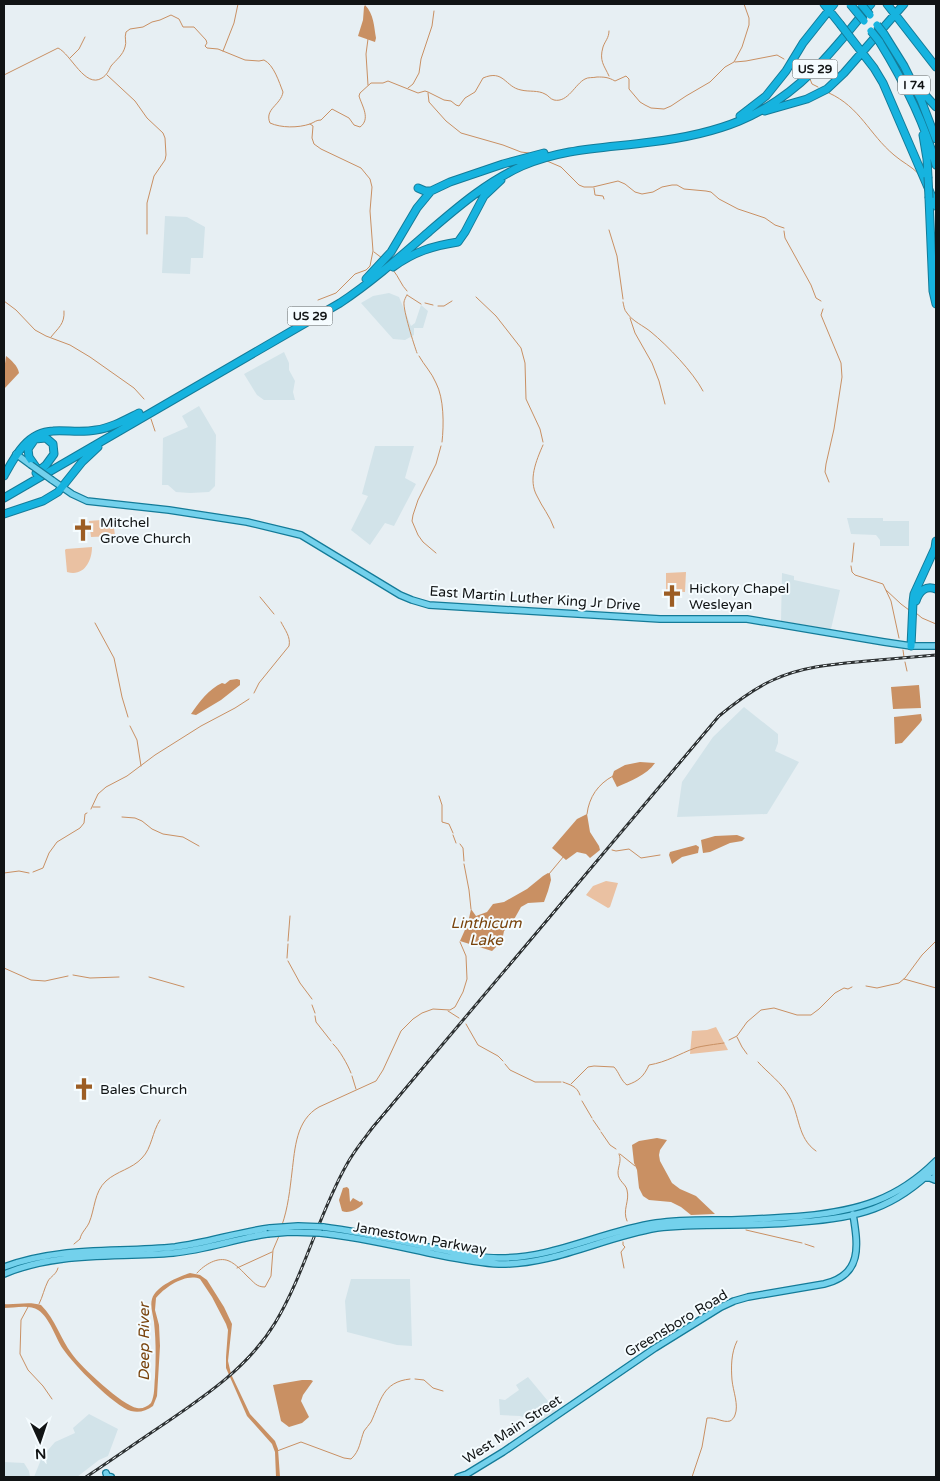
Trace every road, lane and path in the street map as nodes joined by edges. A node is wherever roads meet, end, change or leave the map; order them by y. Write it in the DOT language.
graph roads {
  1 [pos="850,4"];
  2 [pos="861,4"];
  3 [pos="866,4"];
  4 [pos="872,4"];
  5 [pos="887,4"];
  6 [pos="904,4"];
  7 [pos="829,6"];
  8 [pos="895,14"];
  9 [pos="861,52"];
  10 [pos="904,66"];
  11 [pos="936,67"];
  12 [pos="910,95"];
  13 [pos="936,107"];
  14 [pos="743,117"];
  15 [pos="936,139"];
  16 [pos="544,153"];
  17 [pos="936,165"];
  18 [pos="524,166"];
  19 [pos="418,188"];
  20 [pos="430,191"];
  21 [pos="936,206"];
  22 [pos="366,279"];
  23 [pos="362,288"];
  24 [pos="934,290"];
  25 [pos="936,304"];
  26 [pos="139,414"];
  27 [pos="126,427"];
  28 [pos="16,454"];
  29 [pos="35,468"];
  30 [pos="4,476"];
  31 [pos="63,487"];
  32 [pos="4,493"];
  33 [pos="4,498"];
  34 [pos="4,514"];
  35 [pos="936,541"];
  36 [pos="936,589"];
  37 [pos="913,646"];
  38 [pos="936,646"];
  39 [pos="924,1163"];
  40 [pos="935,1165"];
  41 [pos="852,1213"];
  42 [pos="268,1231"];
  43 [pos="4,1267"];
  44 [pos="4,1274"];
  45 [pos="579,1401"];
  46 [pos="106,1473"];
  47 [pos="111,1477"];
  48 [pos="458,1477"];
  1 -- 12 [label="highway, I 74, bridge"];
  2 -- 10 [label="highway, I 74, bridge"];
  3 -- 14 [label="highway, US 29"];
  4 -- 14 [label="highway, US 29"];
  5 -- 8 [label="highway"];
  6 -- 8 [label="highway"];
  7 -- 9 [label="highway, bridge"];
  7 -- 14 [label="highway"];
  8 -- 9 [label="highway"];
  8 -- 11 [label="highway"];
  9 -- 14 [label="highway"];
  9 -- 21 [label="highway"];
  10 -- 13 [label="highway"];
  10 -- 15 [label="highway, I 74"];
  12 -- 17 [label="highway, I 74"];
  12 -- 24 [label="highway, bridge"];
  14 -- 16 [label="highway, US 29"];
  14 -- 18 [label="highway, US 29"];
  16 -- 20 [label="highway"];
  16 -- 22 [label="highway, US 29"];
  18 -- 23 [label="highway, US 29"];
  18 -- 23 [label="highway"];
  19 -- 20 [label="highway"];
  20 -- 22 [label="highway"];
  22 -- 26 [label="highway, US 29"];
  23 -- 27 [label="highway, US 29"];
  24 -- 25 [label="highway"];
  26 -- 28 [label="highway"];
  26 -- 29 [label="highway, US 29"];
  27 -- 31 [label="highway"];
  27 -- 33 [label="highway, US 29"];
  28 -- 29 [label="main road, East Martin Luther King Jr Drive"];
  28 -- 30 [label="highway"];
  29 -- 29 [label="highway"];
  29 -- 31 [label="main road, East Martin Luther King Jr Drive, bridge"];
  29 -- 32 [label="highway, US 29"];
  31 -- 34 [label="highway"];
  31 -- 37 [label="main road, East Martin Luther King Jr Drive"];
  35 -- 37 [label="highway"];
  36 -- 37 [label="highway"];
  37 -- 38 [label="main road, East Martin Luther King Jr Drive"];
  39 -- 40 [label="main road"];
  40 -- 41 [label="main road, Jamestown Parkway"];
  40 -- 41 [label="main road, Jamestown Parkway"];
  41 -- 42 [label="main road, Jamestown Parkway, bridge"];
  41 -- 45 [label="main road, Greensboro Road"];
  42 -- 43 [label="main road, Jamestown Parkway"];
  42 -- 44 [label="main road, Jamestown Parkway"];
  45 -- 48 [label="main road, West Main Street"];
  46 -- 47 [label="main road"];
}
